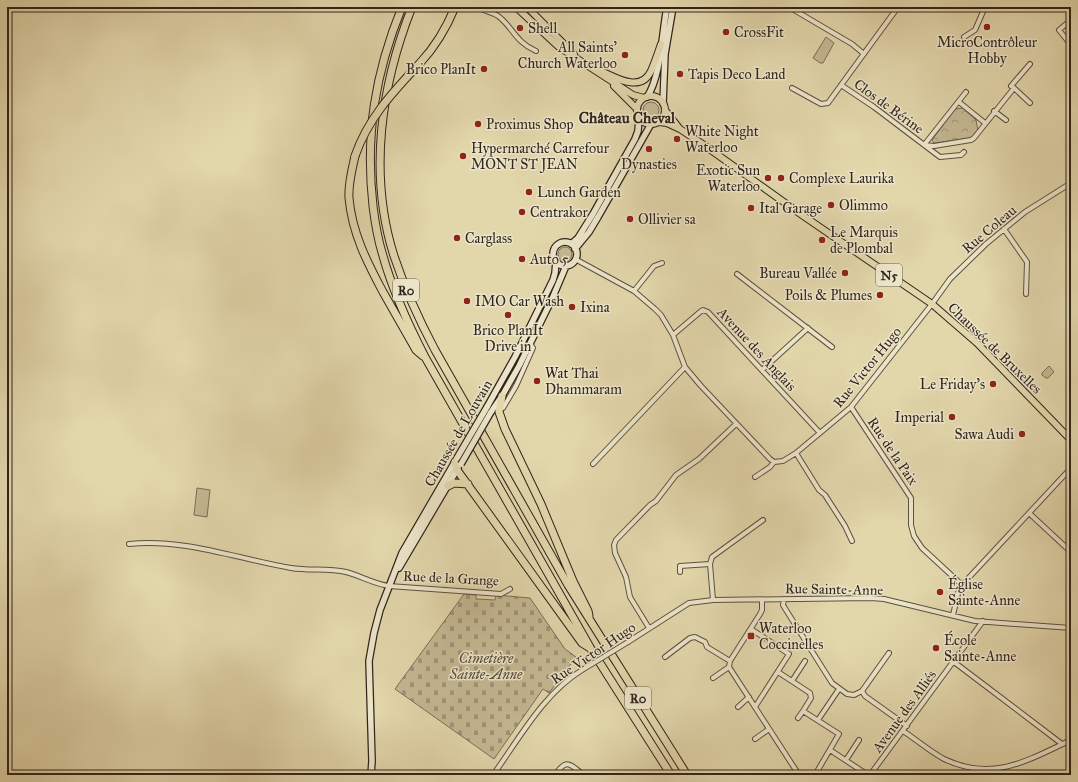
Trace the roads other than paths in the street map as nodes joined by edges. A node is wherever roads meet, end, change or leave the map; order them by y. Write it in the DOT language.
graph roads {
  1 [pos="402,7"];
  2 [pos="412,7"];
  3 [pos="454,7"];
  4 [pos="477,7"];
  5 [pos="516,7"];
  6 [pos="527,7"];
  7 [pos="667,7"];
  8 [pos="673,7"];
  9 [pos="790,7"];
  10 [pos="898,7"];
  11 [pos="985,7"];
  12 [pos="1071,20"];
  13 [pos="964,37"];
  14 [pos="661,44"];
  15 [pos="1071,45"];
  16 [pos="536,50"];
  17 [pos="864,54"];
  18 [pos="581,60"];
  19 [pos="1030,64"];
  20 [pos="589,66"];
  21 [pos="608,80"];
  22 [pos="841,85"];
  23 [pos="792,88"];
  24 [pos="1014,88"];
  25 [pos="966,92"];
  26 [pos="645,98"];
  27 [pos="959,102"];
  28 [pos="663,103"];
  29 [pos="1030,103"];
  30 [pos="637,109"];
  31 [pos="665,110"];
  32 [pos="994,111"];
  33 [pos="639,118"];
  34 [pos="1006,120"];
  35 [pos="658,122"];
  36 [pos="985,123"];
  37 [pos="650,124"];
  38 [pos="680,129"];
  39 [pos="924,146"];
  40 [pos="964,152"];
  41 [pos="1071,183"];
  42 [pos="1004,228"];
  43 [pos="570,244"];
  44 [pos="576,249"];
  45 [pos="575,259"];
  46 [pos="556,262"];
  47 [pos="662,263"];
  48 [pos="566,266"];
  49 [pos="738,274"];
  50 [pos="634,291"];
  51 [pos="1026,294"];
  52 [pos="544,299"];
  53 [pos="932,304"];
  54 [pos="539,326"];
  55 [pos="808,328"];
  56 [pos="673,335"];
  57 [pos="530,343"];
  58 [pos="832,347"];
  59 [pos="425,357"];
  60 [pos="515,357"];
  61 [pos="519,366"];
  62 [pos="685,367"];
  63 [pos="762,370"];
  64 [pos="523,371"];
  65 [pos="502,396"];
  66 [pos="851,407"];
  67 [pos="504,408"];
  68 [pos="489,410"];
  69 [pos="736,424"];
  70 [pos="820,433"];
  71 [pos="1071,440"];
  72 [pos="796,452"];
  73 [pos="774,462"];
  74 [pos="457,464"];
  75 [pos="593,464"];
  76 [pos="1071,468"];
  77 [pos="755,477"];
  78 [pos="468,484"];
  79 [pos="448,486"];
  80 [pos="1029,513"];
  81 [pos="763,520"];
  82 [pos="852,541"];
  83 [pos="129,544"];
  84 [pos="1071,552"];
  85 [pos="710,564"];
  86 [pos="680,572"];
  87 [pos="393,578"];
  88 [pos="962,585"];
  89 [pos="389,586"];
  90 [pos="510,589"];
  91 [pos="784,599"];
  92 [pos="713,600"];
  93 [pos="762,600"];
  94 [pos="953,616"];
  95 [pos="983,621"];
  96 [pos="590,622"];
  97 [pos="649,628"];
  98 [pos="1071,628"];
  99 [pos="751,629"];
  100 [pos="591,649"];
  101 [pos="889,653"];
  102 [pos="665,657"];
  103 [pos="805,661"];
  104 [pos="730,662"];
  105 [pos="954,662"];
  106 [pos="729,667"];
  107 [pos="778,672"];
  108 [pos="713,678"];
  109 [pos="792,681"];
  110 [pos="839,689"];
  111 [pos="862,691"];
  112 [pos="749,697"];
  113 [pos="738,706"];
  114 [pos="755,707"];
  115 [pos="803,711"];
  116 [pos="798,718"];
  117 [pos="818,720"];
  118 [pos="906,726"];
  119 [pos="770,729"];
  120 [pos="903,731"];
  121 [pos="755,739"];
  122 [pos="859,740"];
  123 [pos="1071,740"];
  124 [pos="1062,744"];
  125 [pos="830,750"];
  126 [pos="846,760"];
  127 [pos="995,770"];
  128 [pos="371,775"];
  129 [pos="493,775"];
  130 [pos="555,775"];
  131 [pos="584,775"];
  132 [pos="671,775"];
  133 [pos="687,775"];
  134 [pos="800,775"];
  135 [pos="815,775"];
  136 [pos="871,775"];
  137 [pos="996,775"];
  1 -- 59 [label="highway, R0"];
  2 -- 96 [label="highway, R0"];
  3 -- 59 [label="highway, bridge"];
  4 -- 16 [label="street"];
  5 -- 18 [label="main road"];
  6 -- 18 [label="main road"];
  7 -- 14 [label="main road"];
  8 -- 28 [label="main road"];
  9 -- 17 [label="street"];
  10 -- 17 [label="street"];
  11 -- 13 [label="street"];
  12 -- 15 [label="street"];
  14 -- 20 [label="main road"];
  14 -- 26 [label="main road"];
  17 -- 22 [label="street"];
  18 -- 20 [label="main road"];
  19 -- 24 [label="street, Clos de Bérine"];
  20 -- 21 [label="main road"];
  21 -- 26 [label="main road"];
  21 -- 30 [label="main road"];
  22 -- 23 [label="street"];
  22 -- 39 [label="street, Clos de Bérine"];
  24 -- 29 [label="street"];
  24 -- 32 [label="street, Clos de Bérine"];
  25 -- 27 [label="street, Clos de Bérine"];
  26 -- 28 [label="main road"];
  26 -- 30 [label="main road"];
  27 -- 36 [label="street"];
  27 -- 39 [label="street, Clos de Bérine"];
  28 -- 31 [label="main road, N5"];
  30 -- 33 [label="main road"];
  31 -- 35 [label="main road"];
  31 -- 38 [label="main road, N5"];
  32 -- 34 [label="street"];
  32 -- 36 [label="street, Clos de Bérine"];
  33 -- 37 [label="main road"];
  33 -- 43 [label="main road"];
  35 -- 37 [label="main road"];
  35 -- 38 [label="main road, N5"];
  36 -- 39 [label="street, Clos de Bérine"];
  37 -- 44 [label="main road"];
  38 -- 53 [label="main road, Chaussée de Bruxelles / N5"];
  39 -- 40 [label="street, Clos de Bérine"];
  41 -- 42 [label="street, Rue Coleau"];
  42 -- 51 [label="street"];
  42 -- 53 [label="street, Rue Coleau"];
  43 -- 44 [label="main road"];
  43 -- 46 [label="main road"];
  44 -- 45 [label="main road"];
  45 -- 48 [label="main road"];
  45 -- 50 [label="street"];
  46 -- 48 [label="main road"];
  46 -- 52 [label="main road, Chaussée de Louvain"];
  47 -- 50 [label="street"];
  48 -- 54 [label="main road, Chaussée de Louvain"];
  49 -- 55 [label="street"];
  50 -- 56 [label="street"];
  52 -- 54 [label="main road, Chaussée de Louvain"];
  52 -- 60 [label="main road, Chaussée de Louvain"];
  53 -- 66 [label="street, Rue Victor Hugo"];
  53 -- 71 [label="main road, Chaussée de Bruxelles / N5"];
  54 -- 57 [label="main road, Chaussée de Louvain"];
  55 -- 58 [label="street"];
  55 -- 63 [label="street"];
  56 -- 62 [label="street"];
  56 -- 63 [label="street, Avenue des Anglais"];
  57 -- 61 [label="main road, Chaussée de Louvain"];
  57 -- 64 [label="street"];
  59 -- 100 [label="highway, R0"];
  60 -- 61 [label="street"];
  60 -- 68 [label="main road, Chaussée de Louvain"];
  61 -- 64 [label="street"];
  61 -- 65 [label="main road, Chaussée de Louvain"];
  62 -- 69 [label="street"];
  62 -- 75 [label="street"];
  63 -- 70 [label="street, Avenue des Anglais"];
  64 -- 67 [label="street"];
  65 -- 68 [label="main road, Chaussée de Louvain"];
  65 -- 96 [label="highway"];
  66 -- 70 [label="street, Rue Victor Hugo"];
  66 -- 88 [label="street, Rue de la Paix"];
  68 -- 74 [label="main road, Chaussée de Louvain, bridge"];
  69 -- 73 [label="street"];
  69 -- 97 [label="street"];
  70 -- 72 [label="street, Rue Victor Hugo"];
  72 -- 73 [label="street, Rue Victor Hugo"];
  72 -- 82 [label="street"];
  73 -- 77 [label="street, Rue Victor Hugo"];
  74 -- 78 [label="highway"];
  74 -- 79 [label="main road, Chaussée de Louvain"];
  74 -- 87 [label="main road, Chaussée de Louvain"];
  76 -- 80 [label="street"];
  78 -- 79 [label="highway"];
  78 -- 100 [label="highway"];
  79 -- 87 [label="main road, Chaussée de Louvain"];
  80 -- 84 [label="street"];
  80 -- 88 [label="street"];
  81 -- 85 [label="street"];
  83 -- 89 [label="street, Rue de la Grange"];
  85 -- 86 [label="street"];
  85 -- 92 [label="street"];
  87 -- 89 [label="main road, Chaussée de Louvain"];
  88 -- 94 [label="street"];
  89 -- 90 [label="street, Rue de la Grange"];
  89 -- 128 [label="main road, Chaussée de Louvain"];
  91 -- 93 [label="street, Rue Sainte-Anne"];
  91 -- 94 [label="street, Rue Sainte-Anne"];
  91 -- 110 [label="street"];
  92 -- 93 [label="street, Rue Sainte-Anne"];
  92 -- 97 [label="street, Rue Sainte-Anne"];
  93 -- 99 [label="street"];
  94 -- 95 [label="street, Rue Sainte-Anne"];
  95 -- 98 [label="street, Rue Sainte-Anne"];
  95 -- 105 [label="street, Avenue des Alliés"];
  96 -- 133 [label="highway, R0"];
  97 -- 129 [label="street, Rue Victor Hugo, bridge"];
  99 -- 104 [label="street"];
  99 -- 107 [label="street"];
  100 -- 132 [label="highway, R0"];
  101 -- 111 [label="street"];
  102 -- 104 [label="street"];
  103 -- 109 [label="street"];
  104 -- 106 [label="street"];
  105 -- 118 [label="street, Avenue des Alliés"];
  105 -- 124 [label="street"];
  106 -- 108 [label="street"];
  106 -- 112 [label="street"];
  107 -- 109 [label="street"];
  107 -- 114 [label="street"];
  109 -- 115 [label="street"];
  110 -- 111 [label="street"];
  110 -- 117 [label="street"];
  111 -- 118 [label="street"];
  112 -- 113 [label="street"];
  112 -- 114 [label="street"];
  114 -- 119 [label="street"];
  115 -- 116 [label="street"];
  115 -- 117 [label="street"];
  117 -- 125 [label="street"];
  118 -- 120 [label="street, Avenue des Alliés"];
  119 -- 121 [label="street"];
  119 -- 134 [label="street"];
  120 -- 127 [label="street"];
  120 -- 136 [label="street, Avenue des Alliés"];
  122 -- 126 [label="street"];
  123 -- 124 [label="street"];
  124 -- 127 [label="street"];
  125 -- 126 [label="street"];
  125 -- 135 [label="street"];
  126 -- 136 [label="street"];
  127 -- 137 [label="street"];
  130 -- 131 [label="street"];
}
